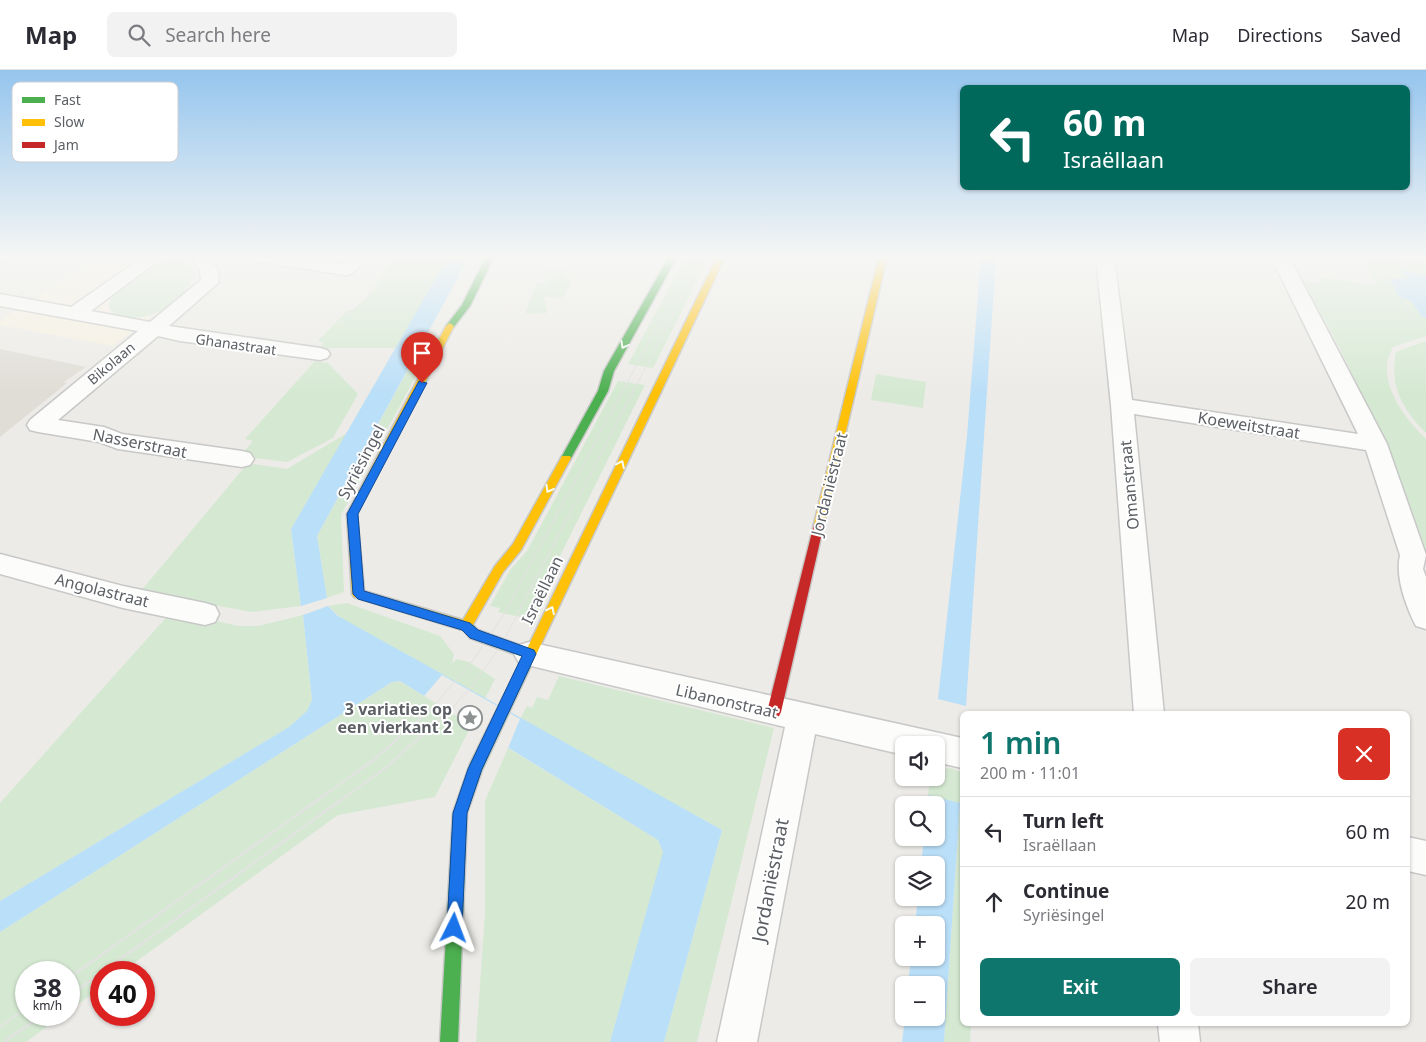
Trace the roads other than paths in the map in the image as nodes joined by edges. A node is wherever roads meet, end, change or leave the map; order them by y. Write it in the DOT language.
graph roads {
  1 [pos="14,302"];
  2 [pos="91,302"];
  3 [pos="184,302"];
  4 [pos="468,302"];
  5 [pos="648,302"];
  6 [pos="699,302"];
  7 [pos="874,302"];
  8 [pos="1110,302"];
  9 [pos="1303,302"];
  10 [pos="76,313"];
  11 [pos="152,328"];
  12 [pos="320,354"];
  13 [pos="1122,405"];
  14 [pos="38,425"];
  15 [pos="1375,444"];
  16 [pos="242,459"];
  17 [pos="0,564"];
  18 [pos="205,614"];
  19 [pos="1426,618"];
  20 [pos="466,626"];
  21 [pos="529,654"];
  22 [pos="1149,711"];
  23 [pos="788,715"];
  24 [pos="895,738"];
  25 [pos="945,749"];
  26 [pos="960,753"];
  27 [pos="1410,854"];
  28 [pos="1426,858"];
  29 [pos="1178,1026"];
  30 [pos="449,1042"];
  31 [pos="737,1042"];
  32 [pos="1180,1042"];
  1 -- 10 [label="street"];
  2 -- 10 [label="street"];
  3 -- 11 [label="street, Bikolaan"];
  4 -- 20 [label="street, Syriësingel"];
  5 -- 20 [label="street, one-way"];
  21 -- 6 [label="street, Israëllaan, one-way"];
  7 -- 23 [label="street, Jordaniëstraat"];
  8 -- 13 [label="street, Omanstraat"];
  9 -- 15 [label="street"];
  10 -- 11 [label="street"];
  11 -- 12 [label="street, Ghanastraat"];
  11 -- 14 [label="street, Bikolaan"];
  13 -- 15 [label="street, Koeweitstraat"];
  13 -- 22 [label="street, Omanstraat"];
  14 -- 16 [label="street, Nasserstraat"];
  15 -- 19 [label="street"];
  17 -- 18 [label="street, Angolastraat"];
  20 -- 21 [label="street"];
  21 -- 23 [label="street, Libanonstraat"];
  21 -- 30 [label="street, Israëllaan"];
  23 -- 24 [label="street, Libanonstraat"];
  23 -- 31 [label="street, Jordaniëstraat"];
  25 -- 26 [label="street"];
  27 -- 28 [label="street"];
  29 -- 32 [label="street"];
}
